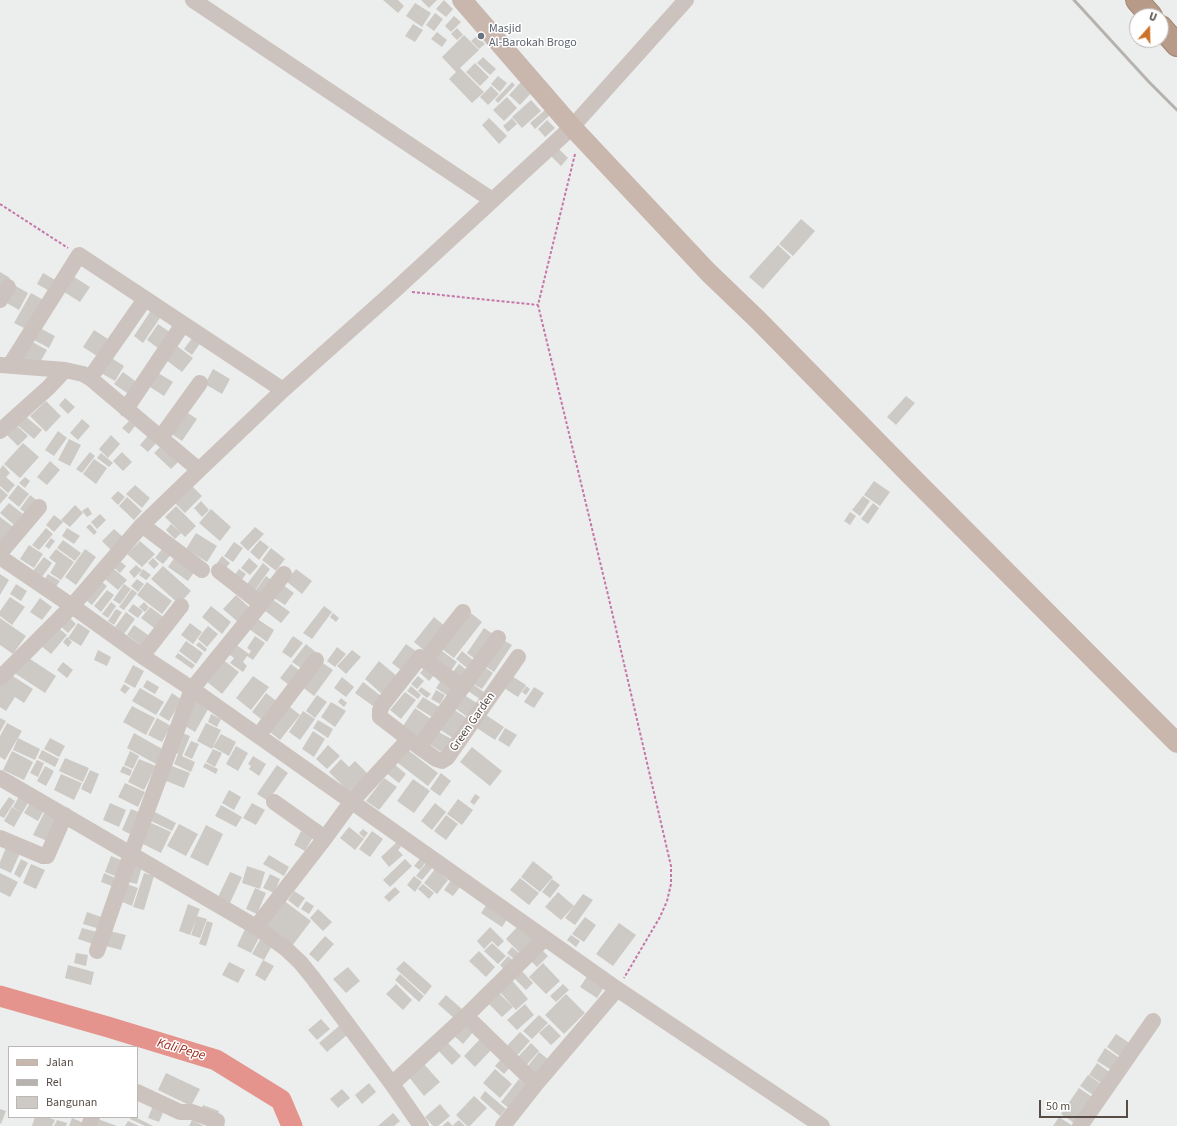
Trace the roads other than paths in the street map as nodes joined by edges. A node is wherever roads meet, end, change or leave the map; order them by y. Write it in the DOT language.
graph roads {
  1 [pos="193,0"];
  2 [pos="462,0"];
  3 [pos="1137,0"];
  4 [pos="684,3"];
  5 [pos="1144,8"];
  6 [pos="1169,36"];
  7 [pos="1177,45"];
  8 [pos="576,130"];
  9 [pos="492,200"];
  10 [pos="145,299"];
  11 [pos="183,324"];
  12 [pos="5,365"];
  13 [pos="65,370"];
  14 [pos="90,378"];
  15 [pos="200,383"];
  16 [pos="283,390"];
  17 [pos="126,409"];
  18 [pos="0,431"];
  19 [pos="161,437"];
  20 [pos="199,470"];
  21 [pos="39,507"];
  22 [pos="142,525"];
  23 [pos="0,553"];
  24 [pos="0,557"];
  25 [pos="202,570"];
  26 [pos="219,571"];
  27 [pos="284,574"];
  28 [pos="261,604"];
  29 [pos="72,606"];
  30 [pos="181,606"];
  31 [pos="463,612"];
  32 [pos="498,638"];
  33 [pos="142,656"];
  34 [pos="518,658"];
  35 [pos="316,660"];
  36 [pos="425,660"];
  37 [pos="0,678"];
  38 [pos="462,687"];
  39 [pos="192,689"];
  40 [pos="258,736"];
  41 [pos="414,743"];
  42 [pos="1177,743"];
  43 [pos="0,778"];
  44 [pos="352,801"];
  45 [pos="274,802"];
  46 [pos="65,815"];
  47 [pos="0,838"];
  48 [pos="325,838"];
  49 [pos="131,854"];
  50 [pos="256,927"];
  51 [pos="544,939"];
  52 [pos="97,952"];
  53 [pos="617,990"];
  54 [pos="466,1016"];
  55 [pos="1153,1021"];
  56 [pos="392,1084"];
  57 [pos="536,1084"];
  58 [pos="138,1092"];
  59 [pos="216,1126"];
  60 [pos="421,1126"];
  61 [pos="504,1126"];
  62 [pos="822,1126"];
  63 [pos="1080,1126"];
  1 -- 9 [label="street"];
  2 -- 8 [label="main road"];
  3 -- 5 [label="highway"];
  4 -- 8 [label="street"];
  6 -- 7 [label="highway"];
  8 -- 9 [label="street"];
  8 -- 42 [label="main road"];
  9 -- 16 [label="street"];
  10 -- 11 [label="street"];
  10 -- 12 [label="street"];
  10 -- 14 [label="street"];
  11 -- 16 [label="street"];
  11 -- 17 [label="street"];
  12 -- 13 [label="street"];
  13 -- 14 [label="street"];
  13 -- 18 [label="street"];
  14 -- 17 [label="street"];
  15 -- 19 [label="street"];
  16 -- 20 [label="street"];
  17 -- 19 [label="street"];
  19 -- 20 [label="street"];
  20 -- 22 [label="street"];
  21 -- 23 [label="street"];
  22 -- 25 [label="street"];
  22 -- 29 [label="street"];
  24 -- 29 [label="street"];
  26 -- 28 [label="street"];
  27 -- 28 [label="street"];
  28 -- 39 [label="street"];
  29 -- 33 [label="street"];
  29 -- 37 [label="street"];
  30 -- 33 [label="street"];
  31 -- 36 [label="street, Green Garden"];
  32 -- 38 [label="street"];
  33 -- 39 [label="street"];
  34 -- 41 [label="street, Green Garden"];
  35 -- 40 [label="street"];
  36 -- 38 [label="street"];
  36 -- 41 [label="street, Green Garden"];
  38 -- 41 [label="street"];
  39 -- 40 [label="street"];
  39 -- 49 [label="street"];
  40 -- 44 [label="street"];
  41 -- 44 [label="street"];
  43 -- 46 [label="street"];
  44 -- 48 [label="street"];
  44 -- 51 [label="street"];
  45 -- 48 [label="street"];
  46 -- 47 [label="street"];
  46 -- 49 [label="street"];
  48 -- 50 [label="street"];
  49 -- 50 [label="street"];
  49 -- 52 [label="street"];
  50 -- 56 [label="street"];
  51 -- 53 [label="street"];
  51 -- 54 [label="street"];
  53 -- 57 [label="street"];
  53 -- 62 [label="street"];
  54 -- 56 [label="street"];
  54 -- 57 [label="street"];
  55 -- 63 [label="street"];
  56 -- 60 [label="street"];
  57 -- 61 [label="street"];
  58 -- 59 [label="street"];
}
